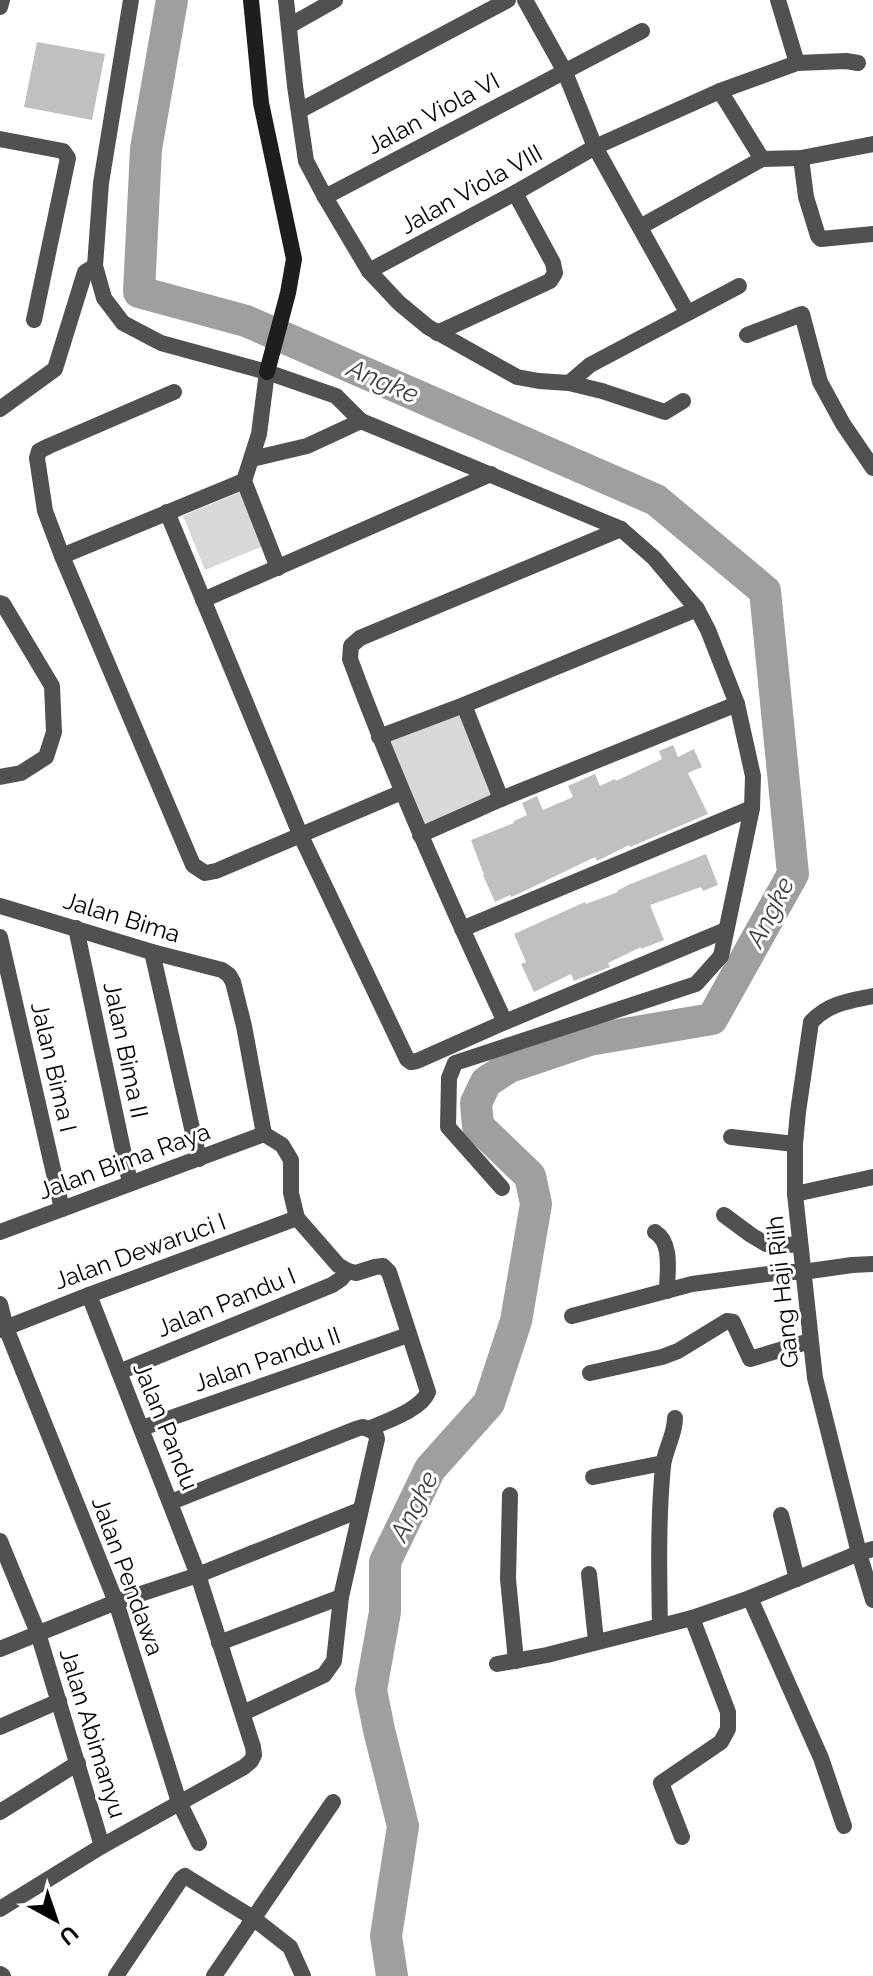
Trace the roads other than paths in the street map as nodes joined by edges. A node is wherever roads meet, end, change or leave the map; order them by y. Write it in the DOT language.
graph roads {
  1 [pos="2,0"];
  2 [pos="131,0"];
  3 [pos="251,0"];
  4 [pos="286,0"];
  5 [pos="335,0"];
  6 [pos="508,0"];
  7 [pos="525,0"];
  8 [pos="778,0"];
  9 [pos="0,7"];
  10 [pos="289,26"];
  11 [pos="642,31"];
  12 [pos="797,63"];
  13 [pos="858,63"];
  14 [pos="564,70"];
  15 [pos="720,91"];
  16 [pos="299,111"];
  17 [pos="0,139"];
  18 [pos="873,144"];
  19 [pos="595,147"];
  20 [pos="801,158"];
  21 [pos="762,159"];
  22 [pos="515,193"];
  23 [pos="325,197"];
  24 [pos="640,227"];
  25 [pos="873,234"];
  26 [pos="95,266"];
  27 [pos="369,271"];
  28 [pos="739,286"];
  29 [pos="687,312"];
  30 [pos="34,320"];
  31 [pos="437,333"];
  32 [pos="747,335"];
  33 [pos="268,367"];
  34 [pos="569,383"];
  35 [pos="174,392"];
  36 [pos="683,401"];
  37 [pos="0,409"];
  38 [pos="361,421"];
  39 [pos="252,459"];
  40 [pos="873,468"];
  41 [pos="491,474"];
  42 [pos="244,481"];
  43 [pos="167,512"];
  44 [pos="621,529"];
  45 [pos="62,556"];
  46 [pos="278,568"];
  47 [pos="203,600"];
  48 [pos="0,603"];
  49 [pos="697,609"];
  50 [pos="737,704"];
  51 [pos="464,705"];
  52 [pos="379,737"];
  53 [pos="0,777"];
  54 [pos="402,792"];
  55 [pos="501,799"];
  56 [pos="752,808"];
  57 [pos="300,834"];
  58 [pos="420,835"];
  59 [pos="0,906"];
  60 [pos="76,928"];
  61 [pos="462,929"];
  62 [pos="726,930"];
  63 [pos="0,937"];
  64 [pos="152,952"];
  65 [pos="873,996"];
  66 [pos="505,1022"];
  67 [pos="264,1134"];
  68 [pos="731,1137"];
  69 [pos="795,1144"];
  70 [pos="199,1159"];
  71 [pos="873,1177"];
  72 [pos="130,1183"];
  73 [pos="502,1188"];
  74 [pos="795,1194"];
  75 [pos="62,1209"];
  76 [pos="724,1215"];
  77 [pos="297,1218"];
  78 [pos="0,1232"];
  79 [pos="655,1232"];
  80 [pos="800,1245"];
  81 [pos="873,1264"];
  82 [pos="348,1271"];
  83 [pos="803,1272"];
  84 [pos="667,1291"];
  85 [pos="89,1295"];
  86 [pos="0,1304"];
  87 [pos="572,1316"];
  88 [pos="3,1329"];
  89 [pos="408,1335"];
  90 [pos="810,1341"];
  91 [pos="119,1372"];
  92 [pos="590,1373"];
  93 [pos="675,1418"];
  94 [pos="142,1428"];
  95 [pos="372,1431"];
  96 [pos="663,1463"];
  97 [pos="593,1477"];
  98 [pos="510,1495"];
  99 [pos="171,1502"];
  100 [pos="360,1510"];
  101 [pos="781,1515"];
  102 [pos="0,1541"];
  103 [pos="866,1551"];
  104 [pos="5,1568"];
  105 [pos="589,1574"];
  106 [pos="198,1575"];
  107 [pos="797,1579"];
  108 [pos="341,1597"];
  109 [pos="750,1598"];
  110 [pos="873,1600"];
  111 [pos="116,1602"];
  112 [pos="692,1618"];
  113 [pos="660,1626"];
  114 [pos="38,1633"];
  115 [pos="596,1641"];
  116 [pos="219,1643"];
  117 [pos="0,1649"];
  118 [pos="516,1661"];
  119 [pos="497,1664"];
  120 [pos="59,1701"];
  121 [pos="243,1713"];
  122 [pos="0,1727"];
  123 [pos="78,1763"];
  124 [pos="179,1802"];
  125 [pos="333,1802"];
  126 [pos="0,1812"];
  127 [pos="844,1826"];
  128 [pos="682,1837"];
  129 [pos="199,1843"];
  130 [pos="102,1846"];
  131 [pos="0,1909"];
  132 [pos="253,1918"];
  133 [pos="116,1976"];
  134 [pos="214,1976"];
  135 [pos="303,1976"];
  1 -- 9 [label="street"];
  2 -- 26 [label="street"];
  3 -- 33 [label="street"];
  4 -- 10 [label="street"];
  5 -- 10 [label="street"];
  6 -- 16 [label="street"];
  7 -- 14 [label="street"];
  8 -- 12 [label="street"];
  10 -- 16 [label="street"];
  11 -- 14 [label="street, Jalan Viola VI"];
  12 -- 13 [label="street, Jalan Viola VIII"];
  12 -- 15 [label="street, Jalan Viola VIII"];
  14 -- 19 [label="street"];
  14 -- 23 [label="street, Jalan Viola VI"];
  15 -- 19 [label="street, Jalan Viola VIII"];
  15 -- 21 [label="street"];
  16 -- 23 [label="street"];
  17 -- 30 [label="street"];
  18 -- 20 [label="street"];
  19 -- 22 [label="street, Jalan Viola VIII"];
  19 -- 24 [label="street"];
  20 -- 21 [label="street"];
  20 -- 25 [label="street"];
  21 -- 24 [label="street"];
  22 -- 27 [label="street, Jalan Viola VIII"];
  22 -- 31 [label="street"];
  23 -- 27 [label="street"];
  24 -- 29 [label="street"];
  26 -- 33 [label="street"];
  26 -- 37 [label="street"];
  27 -- 31 [label="street"];
  28 -- 29 [label="street"];
  29 -- 34 [label="street"];
  31 -- 34 [label="street"];
  32 -- 40 [label="street"];
  33 -- 38 [label="street"];
  33 -- 39 [label="street"];
  34 -- 36 [label="street"];
  35 -- 45 [label="street"];
  38 -- 39 [label="street"];
  38 -- 41 [label="street"];
  39 -- 42 [label="street"];
  41 -- 44 [label="street"];
  41 -- 46 [label="street"];
  42 -- 43 [label="street"];
  42 -- 46 [label="street"];
  43 -- 45 [label="street"];
  43 -- 47 [label="street"];
  44 -- 49 [label="street"];
  44 -- 52 [label="street"];
  45 -- 57 [label="street"];
  46 -- 47 [label="street"];
  47 -- 57 [label="street"];
  48 -- 53 [label="street"];
  49 -- 50 [label="street"];
  49 -- 51 [label="street"];
  50 -- 55 [label="street"];
  50 -- 56 [label="street"];
  51 -- 52 [label="street"];
  51 -- 55 [label="street"];
  52 -- 54 [label="street"];
  54 -- 57 [label="street"];
  54 -- 58 [label="street"];
  55 -- 58 [label="street"];
  56 -- 61 [label="street"];
  56 -- 62 [label="street"];
  57 -- 66 [label="street"];
  58 -- 61 [label="street"];
  59 -- 60 [label="street, Jalan Bima"];
  60 -- 64 [label="street, Jalan Bima"];
  60 -- 72 [label="street, Jalan Bima II"];
  61 -- 66 [label="street"];
  62 -- 66 [label="street"];
  62 -- 73 [label="street"];
  63 -- 75 [label="street, Jalan Bima I"];
  64 -- 67 [label="street, Jalan Bima"];
  64 -- 70 [label="street"];
  65 -- 69 [label="street, Gang Haji Riih"];
  67 -- 70 [label="street, Jalan Bima Raya"];
  67 -- 77 [label="street"];
  68 -- 69 [label="street"];
  69 -- 74 [label="street, Gang Haji Riih"];
  70 -- 72 [label="street, Jalan Bima Raya"];
  71 -- 74 [label="street"];
  72 -- 75 [label="street, Jalan Bima Raya"];
  74 -- 80 [label="street, Gang Haji Riih"];
  75 -- 78 [label="street, Jalan Bima Raya"];
  76 -- 80 [label="street"];
  77 -- 82 [label="street"];
  77 -- 85 [label="street, Jalan Dewaruci I"];
  79 -- 84 [label="street"];
  80 -- 83 [label="street, Gang Haji Riih"];
  81 -- 83 [label="street"];
  82 -- 89 [label="street"];
  82 -- 91 [label="street, Jalan Pandu I"];
  83 -- 84 [label="street"];
  83 -- 90 [label="street, Gang Haji Riih"];
  84 -- 87 [label="street"];
  85 -- 88 [label="street, Jalan Dewaruci I"];
  85 -- 91 [label="street, Jalan Pandu"];
  86 -- 88 [label="street"];
  88 -- 111 [label="street, Jalan Pendawa"];
  89 -- 94 [label="street, Jalan Pandu II"];
  89 -- 95 [label="street"];
  90 -- 92 [label="street"];
  90 -- 103 [label="street, Gang Haji Riih"];
  91 -- 94 [label="street, Jalan Pandu"];
  93 -- 96 [label="street"];
  94 -- 99 [label="street, Jalan Pandu"];
  95 -- 99 [label="street"];
  95 -- 100 [label="street"];
  96 -- 97 [label="street"];
  96 -- 113 [label="street"];
  98 -- 118 [label="street"];
  99 -- 106 [label="street, Jalan Pandu"];
  100 -- 106 [label="street"];
  100 -- 108 [label="street"];
  101 -- 107 [label="street"];
  102 -- 104 [label="street, Jalan Abimanyu"];
  103 -- 107 [label="street"];
  103 -- 110 [label="street, Gang Haji Riih"];
  104 -- 114 [label="street, Jalan Abimanyu"];
  105 -- 115 [label="street"];
  106 -- 111 [label="street"];
  106 -- 116 [label="street, Jalan Pandu"];
  107 -- 109 [label="street"];
  108 -- 116 [label="street"];
  108 -- 121 [label="street"];
  109 -- 112 [label="street"];
  109 -- 127 [label="street"];
  111 -- 114 [label="street"];
  111 -- 124 [label="street, Jalan Pendawa"];
  112 -- 113 [label="street"];
  112 -- 128 [label="street"];
  113 -- 115 [label="street"];
  114 -- 117 [label="street"];
  114 -- 120 [label="street, Jalan Abimanyu"];
  115 -- 118 [label="street"];
  116 -- 121 [label="street, Jalan Pandu"];
  118 -- 119 [label="street"];
  120 -- 122 [label="street"];
  120 -- 123 [label="street, Jalan Abimanyu"];
  121 -- 124 [label="street, Jalan Pandu"];
  123 -- 126 [label="street"];
  123 -- 130 [label="street, Jalan Abimanyu"];
  124 -- 129 [label="street, Jalan Pendawa"];
  124 -- 130 [label="street"];
  125 -- 132 [label="street"];
  130 -- 131 [label="street"];
  132 -- 133 [label="street"];
  132 -- 134 [label="street"];
  132 -- 135 [label="street"];
}
